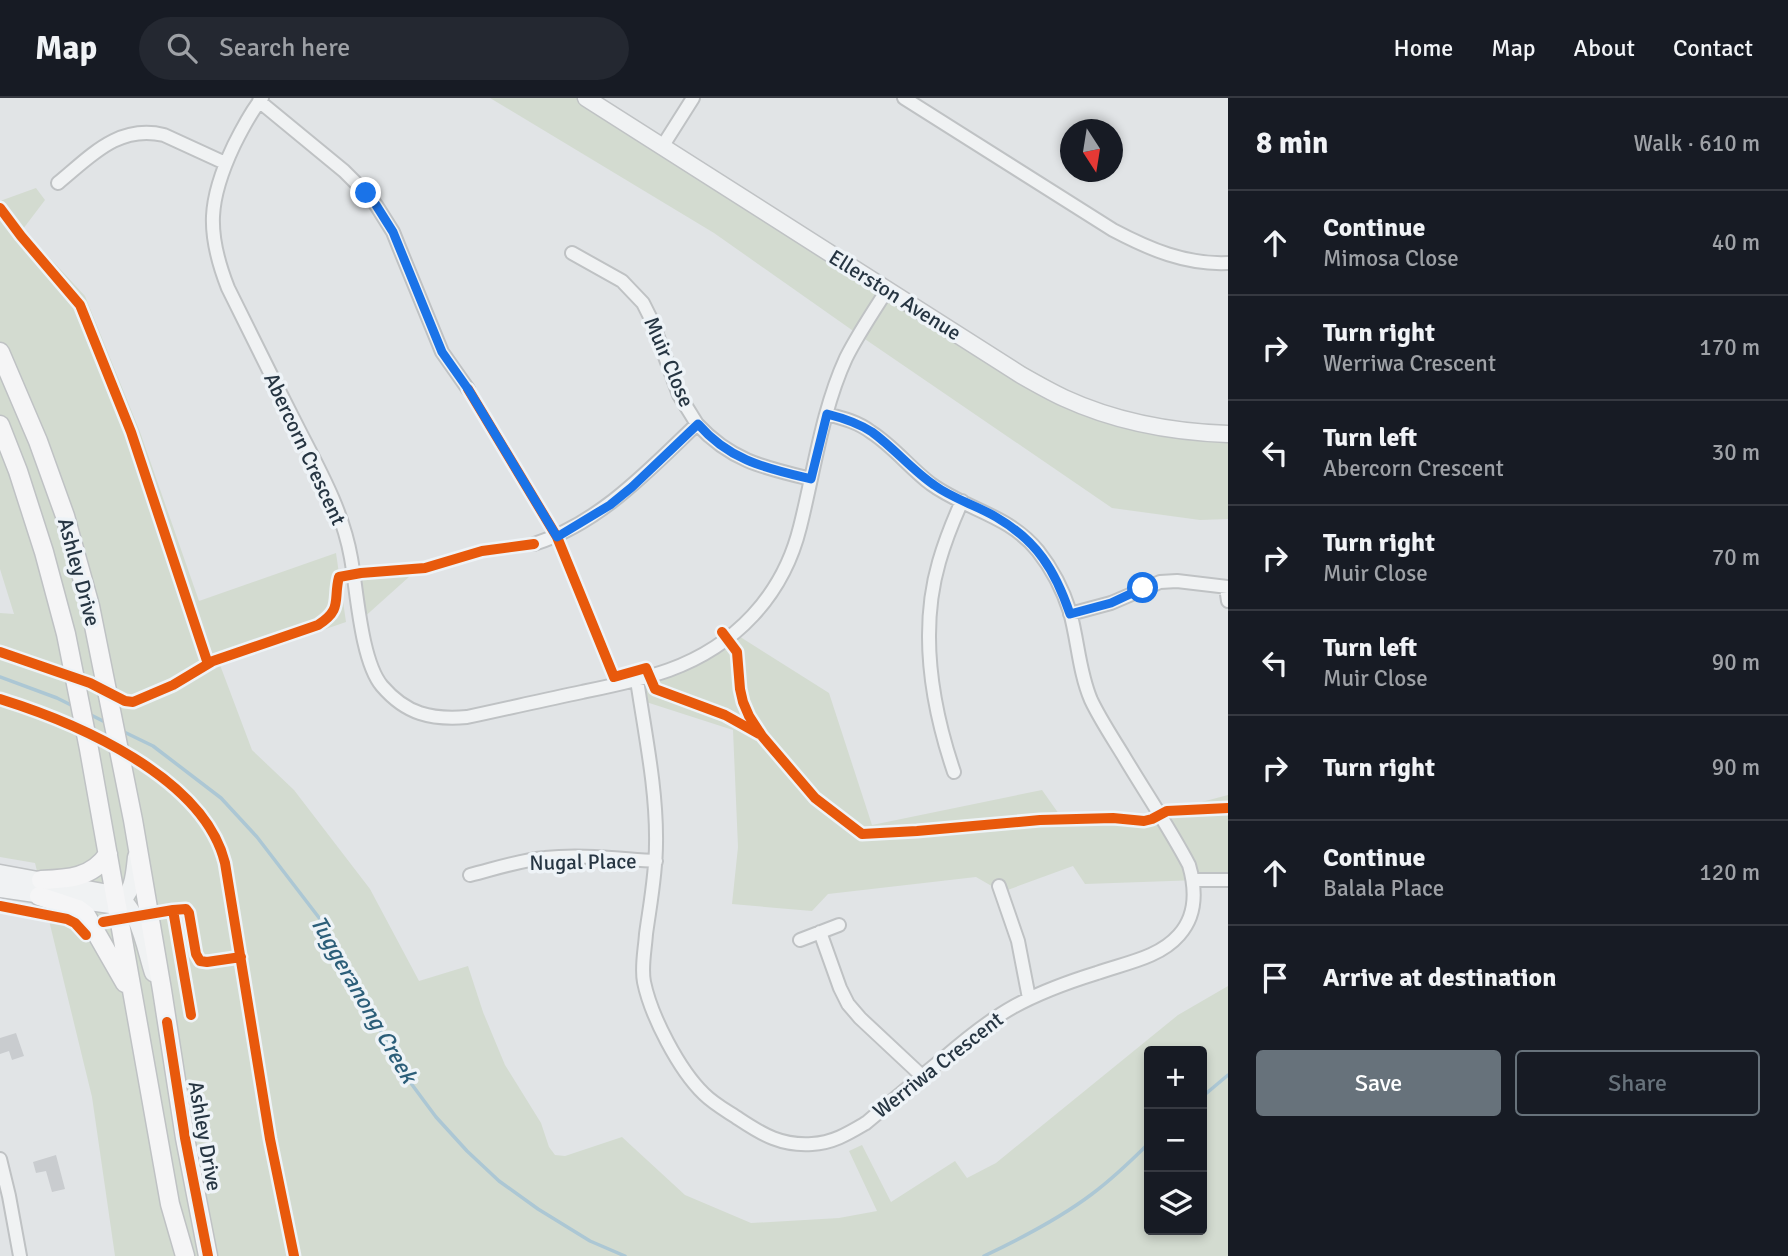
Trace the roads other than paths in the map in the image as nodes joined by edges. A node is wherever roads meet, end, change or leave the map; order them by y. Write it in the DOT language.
graph roads {
  1 [pos="586,98"];
  2 [pos="693,98"];
  3 [pos="905,98"];
  4 [pos="260,100"];
  5 [pos="662,147"];
  6 [pos="226,163"];
  7 [pos="58,183"];
  8 [pos="572,253"];
  9 [pos="1228,262"];
  10 [pos="887,290"];
  11 [pos="0,352"];
  12 [pos="468,389"];
  13 [pos="827,414"];
  14 [pos="698,424"];
  15 [pos="0,425"];
  16 [pos="1228,434"];
  17 [pos="811,479"];
  18 [pos="962,502"];
  19 [pos="534,544"];
  20 [pos="1227,587"];
  21 [pos="1228,601"];
  22 [pos="1070,614"];
  23 [pos="637,680"];
  24 [pos="954,772"];
  25 [pos="137,842"];
  26 [pos="108,854"];
  27 [pos="656,861"];
  28 [pos="0,873"];
  29 [pos="470,875"];
  30 [pos="1194,880"];
  31 [pos="1228,880"];
  32 [pos="999,886"];
  33 [pos="40,888"];
  34 [pos="0,889"];
  35 [pos="118,900"];
  36 [pos="839,925"];
  37 [pos="820,932"];
  38 [pos="800,940"];
  39 [pos="132,995"];
  40 [pos="1029,998"];
  41 [pos="165,1010"];
  42 [pos="922,1076"];
  43 [pos="0,1159"];
  44 [pos="20,1256"];
  45 [pos="185,1256"];
  46 [pos="208,1256"];
  1 -- 5 [label="street, Ellerston Avenue"];
  2 -- 5 [label="street"];
  3 -- 9 [label="street"];
  4 -- 6 [label="street, Abercorn Crescent"];
  4 -- 12 [label="street"];
  5 -- 10 [label="street, Ellerston Avenue"];
  6 -- 7 [label="street"];
  6 -- 23 [label="street, Abercorn Crescent"];
  8 -- 14 [label="street, Muir Close"];
  10 -- 13 [label="street, Abercorn Crescent"];
  10 -- 16 [label="street, Ellerston Avenue"];
  11 -- 25 [label="main road, Ashley Drive"];
  13 -- 17 [label="street, Abercorn Crescent"];
  13 -- 18 [label="street, Werriwa Crescent"];
  14 -- 17 [label="street, Muir Close"];
  14 -- 19 [label="street, Muir Close"];
  15 -- 26 [label="main road, Ashley Drive"];
  17 -- 23 [label="street, Abercorn Crescent"];
  18 -- 22 [label="street, Werriwa Crescent"];
  18 -- 24 [label="street"];
  20 -- 21 [label="street"];
  20 -- 22 [label="street"];
  22 -- 30 [label="street, Werriwa Crescent"];
  23 -- 27 [label="street, Werriwa Crescent"];
  25 -- 35 [label="street"];
  25 -- 41 [label="main road, Ashley Drive"];
  26 -- 33 [label="main road"];
  26 -- 35 [label="main road, Ashley Drive"];
  27 -- 29 [label="street, Nugal Place"];
  27 -- 42 [label="street, Werriwa Crescent"];
  28 -- 33 [label="street"];
  30 -- 31 [label="street"];
  30 -- 40 [label="street, Werriwa Crescent"];
  32 -- 40 [label="street"];
  33 -- 34 [label="street"];
  33 -- 35 [label="street"];
  33 -- 39 [label="main road"];
  35 -- 39 [label="main road, Ashley Drive"];
  35 -- 41 [label="street"];
  36 -- 37 [label="street"];
  37 -- 38 [label="street"];
  37 -- 42 [label="street"];
  39 -- 45 [label="main road, Ashley Drive"];
  40 -- 42 [label="street, Werriwa Crescent"];
  41 -- 46 [label="main road, Ashley Drive"];
  43 -- 44 [label="street"];
}
